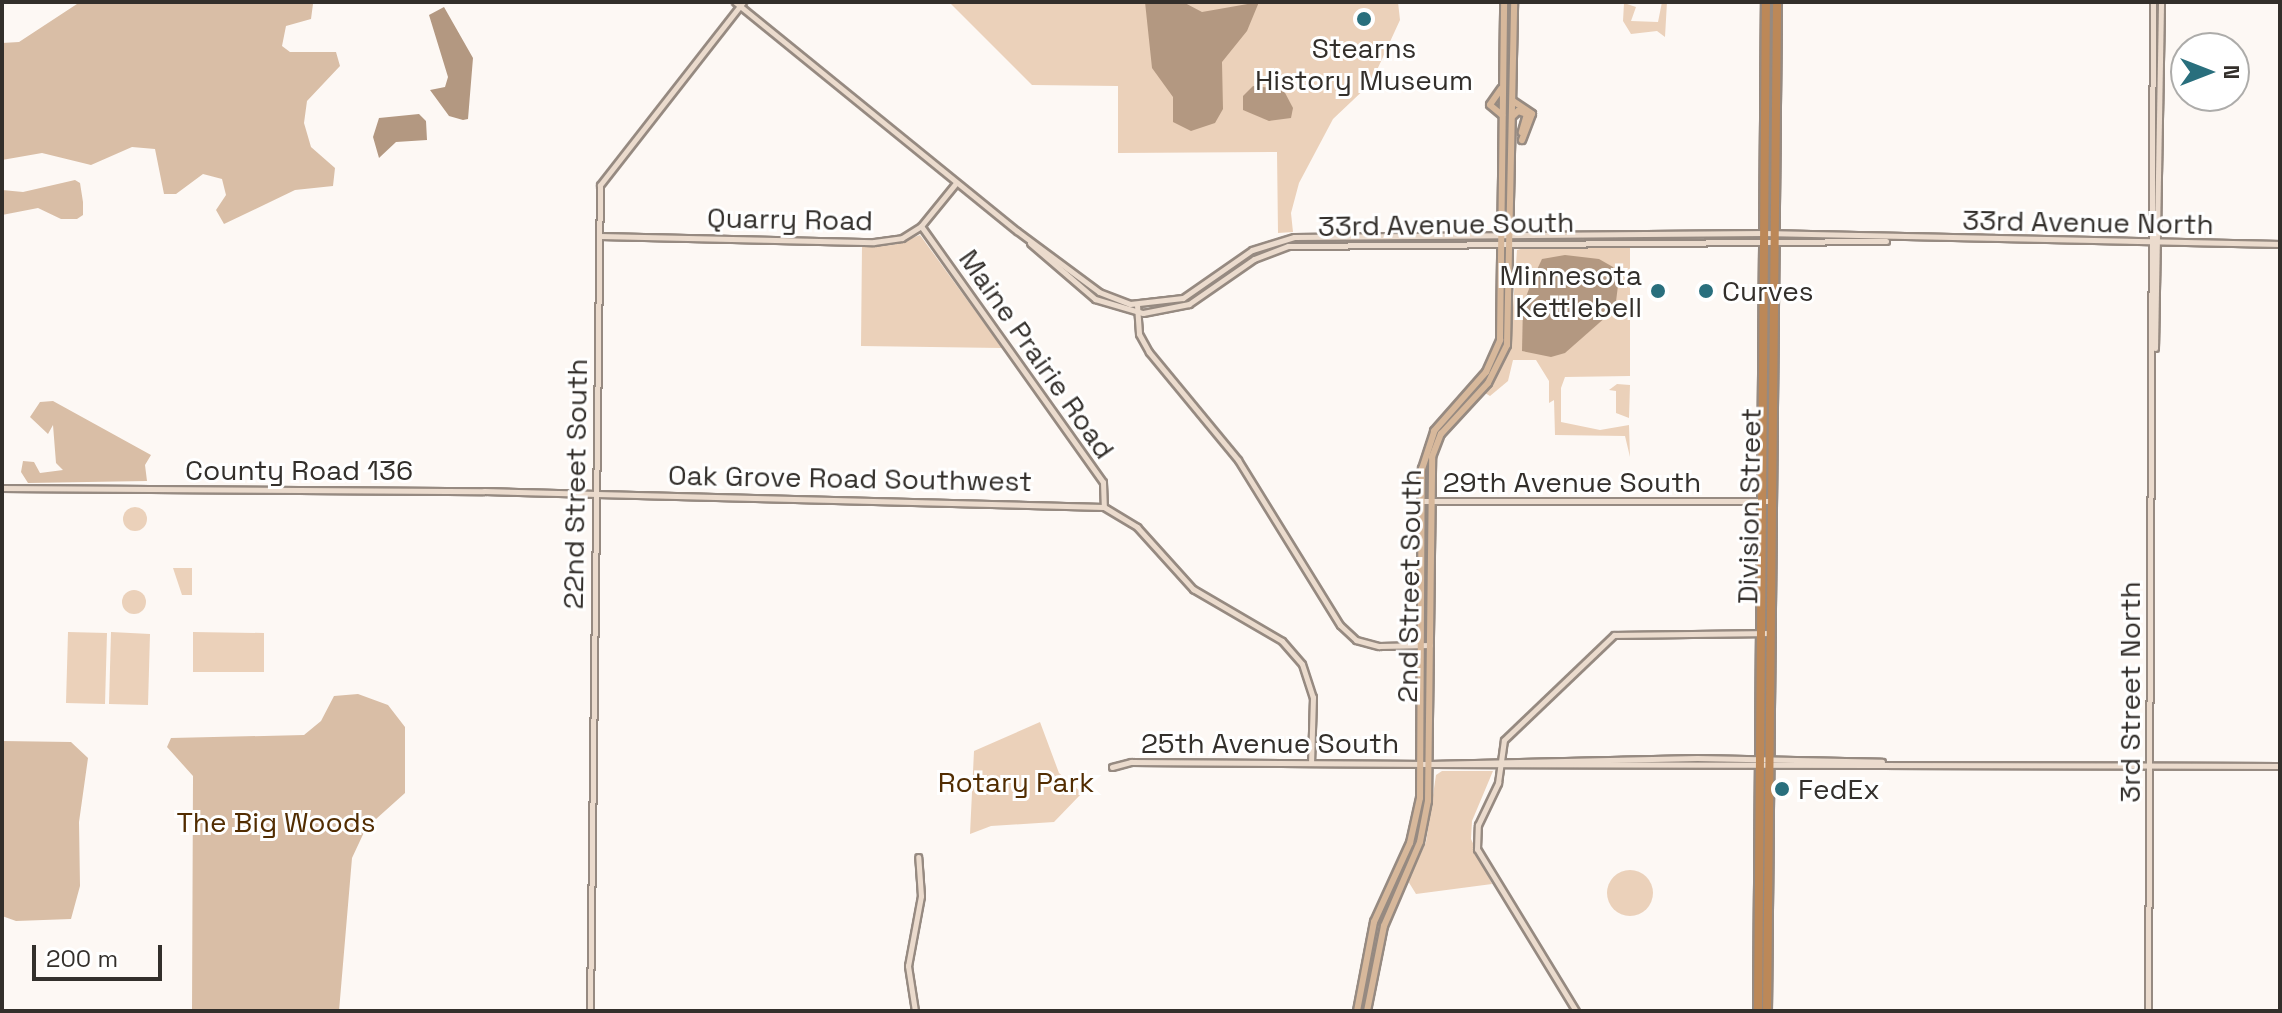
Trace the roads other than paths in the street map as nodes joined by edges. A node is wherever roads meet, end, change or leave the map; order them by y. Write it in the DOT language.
graph roads {
  1 [pos="1504,2"];
  2 [pos="1514,2"];
  3 [pos="1766,2"];
  4 [pos="1777,2"];
  5 [pos="2153,2"];
  6 [pos="2161,2"];
  7 [pos="739,3"];
  8 [pos="1504,78"];
  9 [pos="1513,100"];
  10 [pos="1513,116"];
  11 [pos="1504,118"];
  12 [pos="956,183"];
  13 [pos="921,226"];
  14 [pos="1017,231"];
  15 [pos="1503,235"];
  16 [pos="1511,235"];
  17 [pos="600,236"];
  18 [pos="1769,237"];
  19 [pos="2154,243"];
  20 [pos="1503,244"];
  21 [pos="1511,244"];
  22 [pos="2280,244"];
  23 [pos="1137,305"];
  24 [pos="1136,313"];
  25 [pos="2,488"];
  26 [pos="595,493"];
  27 [pos="1422,501"];
  28 [pos="1766,501"];
  29 [pos="1430,502"];
  30 [pos="1104,507"];
  31 [pos="1765,633"];
  32 [pos="1421,645"];
  33 [pos="1430,645"];
  34 [pos="1764,762"];
  35 [pos="1311,763"];
  36 [pos="1500,763"];
  37 [pos="1420,764"];
  38 [pos="1429,764"];
  39 [pos="2149,765"];
  40 [pos="2280,766"];
  41 [pos="1112,767"];
  42 [pos="918,857"];
  43 [pos="590,1011"];
  44 [pos="915,1011"];
  45 [pos="1357,1011"];
  46 [pos="1367,1011"];
  47 [pos="1576,1011"];
  48 [pos="1758,1011"];
  49 [pos="1767,1011"];
  50 [pos="2148,1011"];
  1 -- 8 [label="main road, 2nd Street South"];
  2 -- 9 [label="main road, 2nd Street South"];
  3 -- 18 [label="highway, Division Street"];
  4 -- 18 [label="highway, Division Street"];
  5 -- 19 [label="street, 3rd Street North"];
  6 -- 19 [label="street, 3rd Street North"];
  7 -- 12 [label="street"];
  7 -- 17 [label="street, 22nd Street South"];
  8 -- 11 [label="main road, 2nd Street South"];
  8 -- 11 [label="main road"];
  9 -- 10 [label="main road, 2nd Street South"];
  9 -- 10 [label="main road"];
  10 -- 16 [label="main road, 2nd Street South"];
  11 -- 15 [label="main road, 2nd Street South"];
  12 -- 13 [label="street, Quarry Road"];
  12 -- 14 [label="street"];
  13 -- 17 [label="street, Quarry Road"];
  13 -- 30 [label="street, Maine Prairie Road"];
  14 -- 23 [label="street"];
  14 -- 24 [label="street"];
  15 -- 16 [label="street, 33rd Avenue South"];
  15 -- 20 [label="main road, 2nd Street South"];
  15 -- 23 [label="street, 33rd Avenue South"];
  16 -- 18 [label="street, 33rd Avenue South"];
  16 -- 21 [label="main road, 2nd Street South"];
  17 -- 26 [label="street, 22nd Street South"];
  18 -- 19 [label="street, 33rd Avenue North"];
  18 -- 21 [label="street, 33rd Avenue South"];
  18 -- 28 [label="highway, Division Street"];
  19 -- 22 [label="street, 33rd Avenue North"];
  19 -- 39 [label="street, 3rd Street North"];
  20 -- 21 [label="street, 33rd Avenue South"];
  20 -- 24 [label="street, 33rd Avenue South"];
  20 -- 27 [label="main road, 2nd Street South"];
  21 -- 29 [label="main road, 2nd Street South"];
  23 -- 24 [label="street"];
  24 -- 32 [label="street"];
  25 -- 26 [label="street, County Road 136"];
  26 -- 30 [label="street, Oak Grove Road Southwest"];
  26 -- 43 [label="street, 22nd Street South"];
  27 -- 29 [label="street, 29th Avenue South"];
  27 -- 32 [label="main road, 2nd Street South"];
  28 -- 29 [label="street, 29th Avenue South"];
  28 -- 31 [label="highway, Division Street"];
  29 -- 33 [label="main road, 2nd Street South"];
  30 -- 35 [label="street"];
  31 -- 34 [label="highway, Division Street"];
  31 -- 36 [label="street"];
  32 -- 33 [label="street"];
  32 -- 37 [label="main road, 2nd Street South"];
  33 -- 38 [label="main road, 2nd Street South"];
  34 -- 36 [label="street, 25th Avenue South"];
  34 -- 39 [label="street, 25th Avenue South"];
  34 -- 48 [label="highway, Division Street"];
  34 -- 49 [label="highway, Division Street"];
  35 -- 37 [label="street, 25th Avenue South"];
  35 -- 41 [label="street, 25th Avenue South"];
  36 -- 38 [label="street, 25th Avenue South"];
  36 -- 47 [label="street"];
  37 -- 38 [label="street, 25th Avenue South"];
  37 -- 45 [label="main road, 2nd Street South"];
  38 -- 46 [label="main road, 2nd Street South"];
  39 -- 40 [label="street, 25th Avenue South"];
  39 -- 50 [label="street, 3rd Street North"];
  42 -- 44 [label="street"];
}
